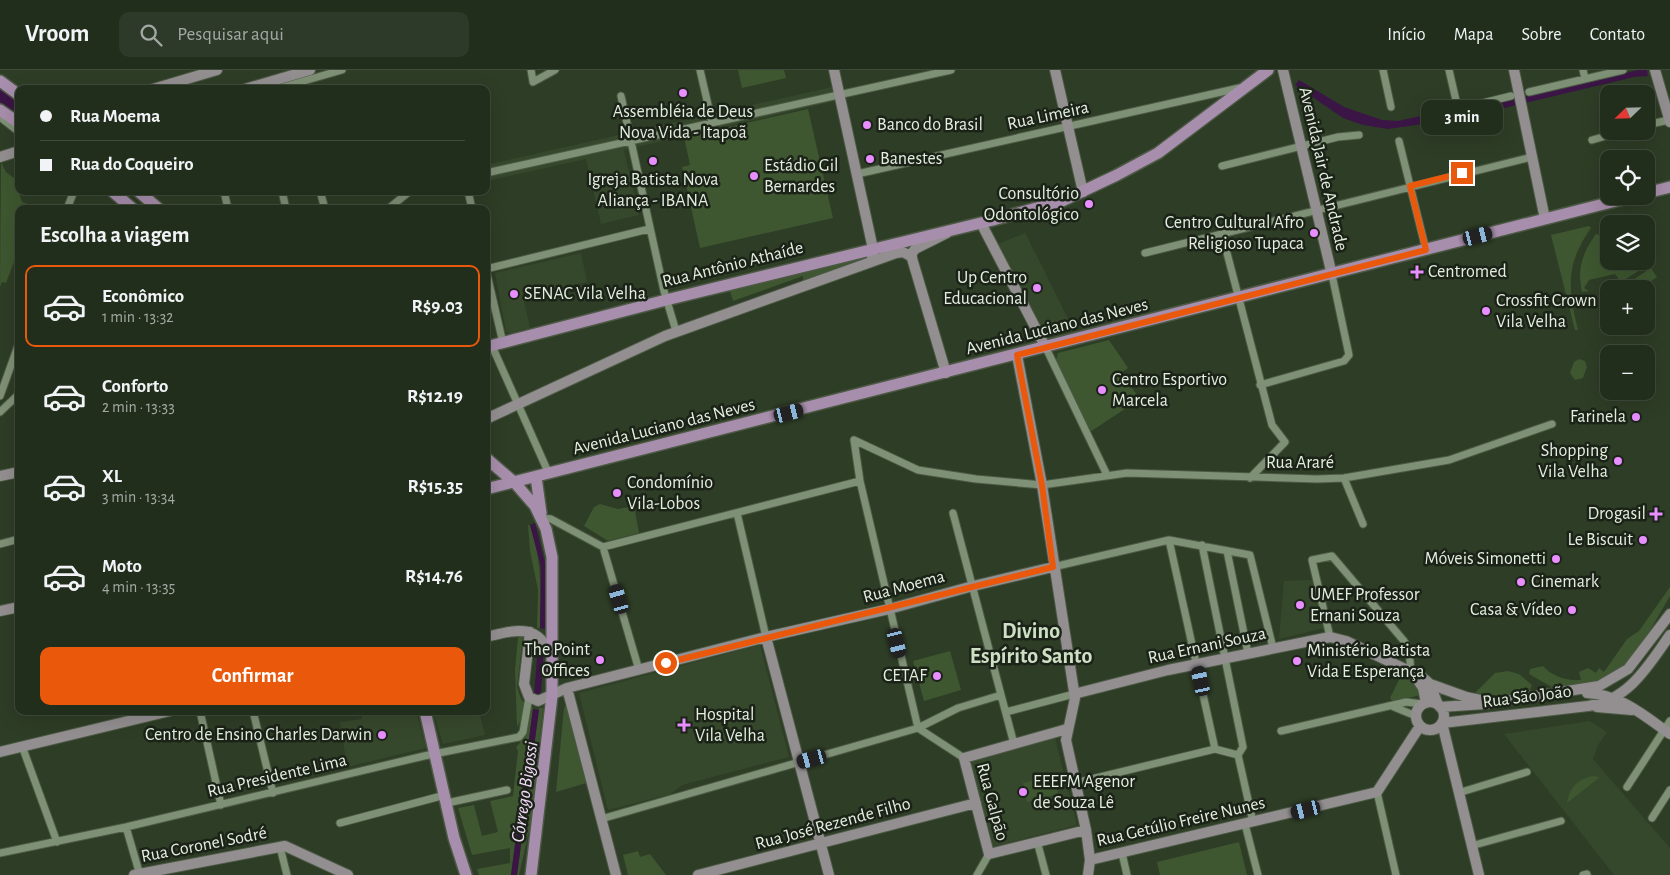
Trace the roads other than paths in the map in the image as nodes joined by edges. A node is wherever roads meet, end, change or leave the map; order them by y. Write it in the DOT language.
graph roads {
  1 [pos="217,70"];
  2 [pos="310,70"];
  3 [pos="342,70"];
  4 [pos="531,70"];
  5 [pos="554,70"];
  6 [pos="700,70"];
  7 [pos="834,70"];
  8 [pos="951,70"];
  9 [pos="1055,70"];
  10 [pos="1268,70"];
  11 [pos="1283,70"];
  12 [pos="1383,70"];
  13 [pos="1449,70"];
  14 [pos="1514,70"];
  15 [pos="1583,70"];
  16 [pos="1623,70"];
  17 [pos="1655,70"];
  18 [pos="204,72"];
  19 [pos="1585,79"];
  20 [pos="0,81"];
  21 [pos="166,85"];
  22 [pos="274,85"];
  23 [pos="276,85"];
  24 [pos="1246,87"];
  25 [pos="15,92"];
  26 [pos="839,95"];
  27 [pos="621,96"];
  28 [pos="1520,97"];
  29 [pos="1391,107"];
  30 [pos="0,110"];
  31 [pos="0,117"];
  32 [pos="15,120"];
  33 [pos="1670,121"];
  34 [pos="712,122"];
  35 [pos="1655,124"];
  36 [pos="1068,127"];
  37 [pos="15,129"];
  38 [pos="1359,135"];
  39 [pos="1600,138"];
  40 [pos="631,140"];
  41 [pos="1399,140"];
  42 [pos="1592,140"];
  43 [pos="1301,146"];
  44 [pos="15,152"];
  45 [pos="0,156"];
  46 [pos="1532,157"];
  47 [pos="1222,166"];
  48 [pos="490,172"];
  49 [pos="857,174"];
  50 [pos="1410,186"];
  51 [pos="1670,187"];
  52 [pos="1655,191"];
  53 [pos="1083,192"];
  54 [pos="117,195"];
  55 [pos="143,195"];
  56 [pos="405,195"];
  57 [pos="128,205"];
  58 [pos="154,205"];
  59 [pos="393,205"];
  60 [pos="1600,205"];
  61 [pos="1316,210"];
  62 [pos="1545,219"];
  63 [pos="981,223"];
  64 [pos="649,229"];
  65 [pos="950,231"];
  66 [pos="1222,234"];
  67 [pos="873,249"];
  68 [pos="1426,250"];
  69 [pos="1145,253"];
  70 [pos="912,257"];
  71 [pos="862,266"];
  72 [pos="490,268"];
  73 [pos="1332,275"];
  74 [pos="1239,298"];
  75 [pos="666,300"];
  76 [pos="490,307"];
  77 [pos="676,332"];
  78 [pos="494,345"];
  79 [pos="1046,348"];
  80 [pos="15,354"];
  81 [pos="1017,355"];
  82 [pos="946,373"];
  83 [pos="1260,385"];
  84 [pos="0,396"];
  85 [pos="15,398"];
  86 [pos="517,404"];
  87 [pos="0,412"];
  88 [pos="490,417"];
  89 [pos="1552,424"];
  90 [pos="490,461"];
  91 [pos="15,473"];
  92 [pos="549,474"];
  93 [pos="1107,475"];
  94 [pos="0,476"];
  95 [pos="536,477"];
  96 [pos="1250,478"];
  97 [pos="1344,478"];
  98 [pos="860,481"];
  99 [pos="515,483"];
  100 [pos="1042,485"];
  101 [pos="490,488"];
  102 [pos="737,513"];
  103 [pos="953,513"];
  104 [pos="542,518"];
  105 [pos="1363,524"];
  106 [pos="15,540"];
  107 [pos="1169,540"];
  108 [pos="0,544"];
  109 [pos="1202,545"];
  110 [pos="603,547"];
  111 [pos="1227,551"];
  112 [pos="1053,567"];
  113 [pos="972,586"];
  114 [pos="15,608"];
  115 [pos="889,609"];
  116 [pos="0,611"];
  117 [pos="1670,614"];
  118 [pos="530,632"];
  119 [pos="1670,635"];
  120 [pos="490,636"];
  121 [pos="766,637"];
  122 [pos="1330,637"];
  123 [pos="1273,648"];
  124 [pos="1248,653"];
  125 [pos="552,658"];
  126 [pos="1226,659"];
  127 [pos="1198,664"];
  128 [pos="640,670"];
  129 [pos="1411,672"];
  130 [pos="553,676"];
  131 [pos="1635,681"];
  132 [pos="1430,684"];
  133 [pos="567,688"];
  134 [pos="1578,691"];
  135 [pos="1074,694"];
  136 [pos="1001,695"];
  137 [pos="552,696"];
  138 [pos="528,697"];
  139 [pos="1614,698"];
  140 [pos="1498,702"];
  141 [pos="1425,703"];
  142 [pos="1440,706"];
  143 [pos="1591,706"];
  144 [pos="1391,707"];
  145 [pos="1633,709"];
  146 [pos="1006,712"];
  147 [pos="153,715"];
  148 [pos="201,715"];
  149 [pos="255,715"];
  150 [pos="426,715"];
  151 [pos="1418,721"];
  152 [pos="1462,721"];
  153 [pos="1442,723"];
  154 [pos="918,728"];
  155 [pos="1668,728"];
  156 [pos="1067,729"];
  157 [pos="1281,731"];
  158 [pos="1447,738"];
  159 [pos="1014,744"];
  160 [pos="22,746"];
  161 [pos="1215,749"];
  162 [pos="0,752"];
  163 [pos="435,754"];
  164 [pos="1238,755"];
  165 [pos="964,758"];
  166 [pos="798,763"];
  167 [pos="1527,772"];
  168 [pos="1075,783"];
  169 [pos="1627,787"];
  170 [pos="507,790"];
  171 [pos="1670,790"];
  172 [pos="1377,792"];
  173 [pos="273,793"];
  174 [pos="1458,793"];
  175 [pos="446,799"];
  176 [pos="976,803"];
  177 [pos="221,804"];
  178 [pos="1652,818"];
  179 [pos="601,819"];
  180 [pos="1561,821"];
  181 [pos="340,822"];
  182 [pos="1250,823"];
  183 [pos="126,827"];
  184 [pos="1086,830"];
  185 [pos="1037,841"];
  186 [pos="57,842"];
  187 [pos="821,844"];
  188 [pos="1471,846"];
  189 [pos="282,847"];
  190 [pos="1122,853"];
  191 [pos="0,854"];
  192 [pos="989,854"];
  193 [pos="1090,860"];
  194 [pos="466,874"];
  195 [pos="138,875"];
  196 [pos="287,875"];
  197 [pos="348,875"];
  198 [pos="531,875"];
  199 [pos="616,875"];
  200 [pos="698,875"];
  201 [pos="829,875"];
  202 [pos="977,875"];
  203 [pos="1046,875"];
  204 [pos="1088,875"];
  205 [pos="1127,875"];
  206 [pos="1258,875"];
  207 [pos="1396,875"];
  208 [pos="1479,875"];
  1 -- 18 [label="street"];
  2 -- 22 [label="street"];
  3 -- 23 [label="street"];
  4 -- 5 [label="street"];
  6 -- 34 [label="street"];
  7 -- 26 [label="street"];
  8 -- 26 [label="street"];
  9 -- 36 [label="street"];
  10 -- 24 [label="main road, Rua Antônio Athaíde"];
  11 -- 43 [label="street, Avenida Jair de Andrade"];
  12 -- 29 [label="street"];
  13 -- 28 [label="street"];
  14 -- 28 [label="street"];
  15 -- 19 [label="street"];
  16 -- 19 [label="street"];
  17 -- 33 [label="street"];
  18 -- 21 [label="street"];
  19 -- 28 [label="street"];
  20 -- 25 [label="main road"];
  24 -- 36 [label="street, Rua Limeira"];
  24 -- 53 [label="main road, Rua Antônio Athaíde"];
  26 -- 34 [label="street"];
  26 -- 49 [label="street"];
  27 -- 40 [label="street"];
  28 -- 46 [label="street"];
  30 -- 32 [label="main road"];
  31 -- 37 [label="street"];
  33 -- 35 [label="street"];
  34 -- 40 [label="street"];
  36 -- 49 [label="street, Rua Limeira"];
  36 -- 53 [label="street"];
  38 -- 43 [label="street"];
  39 -- 42 [label="street"];
  40 -- 48 [label="street"];
  40 -- 64 [label="street"];
  41 -- 50 [label="street"];
  43 -- 47 [label="street"];
  43 -- 61 [label="street, Avenida Jair de Andrade"];
  44 -- 45 [label="street"];
  46 -- 50 [label="street"];
  46 -- 62 [label="street"];
  49 -- 67 [label="street"];
  50 -- 61 [label="street"];
  50 -- 68 [label="street"];
  51 -- 52 [label="main road"];
  53 -- 63 [label="main road, Rua Antônio Athaíde"];
  54 -- 57 [label="main road"];
  55 -- 58 [label="main road"];
  56 -- 59 [label="street"];
  60 -- 62 [label="main road, Avenida Luciano das Neves"];
  61 -- 66 [label="street"];
  61 -- 73 [label="street, Avenida Jair de Andrade"];
  62 -- 68 [label="main road, Avenida Luciano das Neves"];
  63 -- 65 [label="main road, Rua Antônio Athaíde"];
  63 -- 79 [label="street"];
  64 -- 72 [label="street"];
  64 -- 75 [label="street"];
  65 -- 67 [label="main road, Rua Antônio Athaíde"];
  65 -- 70 [label="street"];
  66 -- 69 [label="street"];
  66 -- 74 [label="street"];
  67 -- 71 [label="street"];
  67 -- 75 [label="main road, Rua Antônio Athaíde"];
  68 -- 73 [label="main road, Avenida Luciano das Neves"];
  70 -- 71 [label="street"];
  70 -- 82 [label="street"];
  71 -- 77 [label="street"];
  73 -- 74 [label="main road, Avenida Luciano das Neves"];
  73 -- 83 [label="street"];
  74 -- 79 [label="main road, Avenida Luciano das Neves"];
  74 -- 83 [label="street"];
  75 -- 77 [label="street"];
  75 -- 78 [label="main road, Rua Antônio Athaíde"];
  76 -- 78 [label="street"];
  77 -- 86 [label="street"];
  78 -- 86 [label="street"];
  79 -- 81 [label="main road, Avenida Luciano das Neves"];
  79 -- 93 [label="street"];
  80 -- 84 [label="street"];
  81 -- 82 [label="main road, Avenida Luciano das Neves"];
  81 -- 100 [label="street"];
  82 -- 92 [label="main road, Avenida Luciano das Neves"];
  83 -- 96 [label="street"];
  85 -- 87 [label="street"];
  86 -- 88 [label="street"];
  86 -- 92 [label="street"];
  89 -- 97 [label="street, Rua Araré"];
  90 -- 99 [label="main road"];
  91 -- 94 [label="street"];
  92 -- 95 [label="main road, Avenida Luciano das Neves"];
  93 -- 96 [label="street, Rua Araré"];
  93 -- 100 [label="street, Rua Araré"];
  95 -- 99 [label="main road, Avenida Luciano das Neves"];
  95 -- 104 [label="main road"];
  96 -- 97 [label="street, Rua Araré"];
  97 -- 105 [label="street"];
  98 -- 100 [label="street, Rua Araré"];
  98 -- 102 [label="street"];
  98 -- 115 [label="street"];
  99 -- 101 [label="main road, Avenida Luciano das Neves"];
  99 -- 104 [label="main road"];
  100 -- 112 [label="street"];
  102 -- 110 [label="street"];
  102 -- 121 [label="street"];
  103 -- 113 [label="street"];
  104 -- 110 [label="street"];
  104 -- 125 [label="main road"];
  106 -- 108 [label="street"];
  107 -- 109 [label="street, Rua Moema"];
  107 -- 112 [label="street, Rua Moema"];
  107 -- 127 [label="street"];
  109 -- 111 [label="street, Rua Moema"];
  109 -- 126 [label="street"];
  110 -- 128 [label="street"];
  111 -- 123 [label="street, Rua Moema"];
  111 -- 124 [label="street"];
  112 -- 113 [label="street, Rua Moema"];
  112 -- 135 [label="street"];
  113 -- 115 [label="street, Rua Moema"];
  113 -- 136 [label="street"];
  114 -- 116 [label="street"];
  115 -- 121 [label="street, Rua Moema"];
  115 -- 154 [label="street"];
  117 -- 134 [label="street"];
  118 -- 120 [label="street"];
  118 -- 125 [label="street"];
  118 -- 138 [label="street"];
  119 -- 131 [label="street"];
  121 -- 128 [label="street, Rua Moema"];
  121 -- 166 [label="street"];
  122 -- 123 [label="street, Rua Ernani Souza"];
  122 -- 129 [label="street, Rua Ernani Souza"];
  122 -- 129 [label="street"];
  123 -- 124 [label="street, Rua Ernani Souza"];
  124 -- 126 [label="street, Rua Ernani Souza"];
  125 -- 130 [label="main road"];
  126 -- 127 [label="street, Rua Ernani Souza"];
  126 -- 164 [label="street"];
  127 -- 135 [label="street, Rua Ernani Souza"];
  127 -- 161 [label="street"];
  128 -- 133 [label="street, Rua Moema"];
  129 -- 132 [label="street, Rua Ernani Souza"];
  129 -- 141 [label="street"];
  130 -- 133 [label="street"];
  130 -- 137 [label="main road"];
  131 -- 139 [label="street, Rua São João"];
  131 -- 145 [label="street"];
  132 -- 140 [label="street, Rua Ernani Souza"];
  132 -- 142 [label="street"];
  133 -- 137 [label="street, Rua Moema"];
  133 -- 179 [label="street"];
  134 -- 139 [label="street"];
  134 -- 140 [label="street, Rua São João"];
  135 -- 146 [label="street, Rua Ernani Souza"];
  135 -- 156 [label="street"];
  136 -- 146 [label="street"];
  136 -- 154 [label="street"];
  137 -- 138 [label="street"];
  137 -- 198 [label="main road"];
  138 -- 163 [label="street, Rua Presidente Lima"];
  139 -- 143 [label="street, Rua São João"];
  139 -- 145 [label="street"];
  140 -- 142 [label="street, Rua São João"];
  141 -- 142 [label="street"];
  141 -- 144 [label="street"];
  141 -- 151 [label="street"];
  142 -- 153 [label="street"];
  143 -- 145 [label="street"];
  143 -- 152 [label="street, Rua São João"];
  144 -- 151 [label="street"];
  144 -- 157 [label="street"];
  145 -- 155 [label="street"];
  146 -- 159 [label="street"];
  147 -- 160 [label="street"];
  148 -- 177 [label="street"];
  149 -- 173 [label="street"];
  150 -- 163 [label="main road"];
  151 -- 153 [label="street"];
  151 -- 172 [label="street"];
  152 -- 153 [label="street, Rua São João"];
  152 -- 158 [label="street"];
  153 -- 158 [label="street"];
  154 -- 165 [label="street"];
  154 -- 166 [label="street"];
  155 -- 169 [label="street"];
  156 -- 159 [label="street"];
  156 -- 168 [label="street"];
  158 -- 174 [label="street"];
  159 -- 165 [label="street"];
  160 -- 162 [label="street"];
  160 -- 186 [label="street"];
  161 -- 164 [label="street"];
  161 -- 168 [label="street"];
  163 -- 173 [label="street, Rua Presidente Lima"];
  163 -- 175 [label="main road"];
  164 -- 182 [label="street"];
  165 -- 176 [label="street, Rua Galpão"];
  166 -- 179 [label="street"];
  166 -- 187 [label="street"];
  167 -- 174 [label="street"];
  168 -- 184 [label="street"];
  170 -- 175 [label="street"];
  171 -- 178 [label="street"];
  172 -- 182 [label="street, Rua Getúlio Freire Nunes"];
  172 -- 207 [label="street"];
  173 -- 177 [label="street, Rua Presidente Lima"];
  174 -- 188 [label="street"];
  175 -- 181 [label="street"];
  175 -- 194 [label="main road"];
  176 -- 187 [label="street, Rua José Rezende Filho"];
  176 -- 192 [label="street, Rua Galpão"];
  177 -- 183 [label="street, Rua Presidente Lima"];
  179 -- 199 [label="street"];
  180 -- 188 [label="street"];
  182 -- 190 [label="street, Rua Getúlio Freire Nunes"];
  182 -- 206 [label="street"];
  183 -- 186 [label="street, Rua Presidente Lima"];
  183 -- 195 [label="street"];
  184 -- 185 [label="street"];
  184 -- 193 [label="street"];
  185 -- 192 [label="street"];
  185 -- 203 [label="street"];
  186 -- 191 [label="street, Rua Presidente Lima"];
  187 -- 200 [label="street, Rua José Rezende Filho"];
  187 -- 201 [label="street"];
  188 -- 208 [label="street"];
  189 -- 195 [label="street, Rua Coronel Sodré"];
  189 -- 196 [label="street"];
  189 -- 197 [label="street"];
  190 -- 193 [label="street, Rua Getúlio Freire Nunes"];
  190 -- 205 [label="street"];
  192 -- 202 [label="street"];
  193 -- 204 [label="street"];
}
